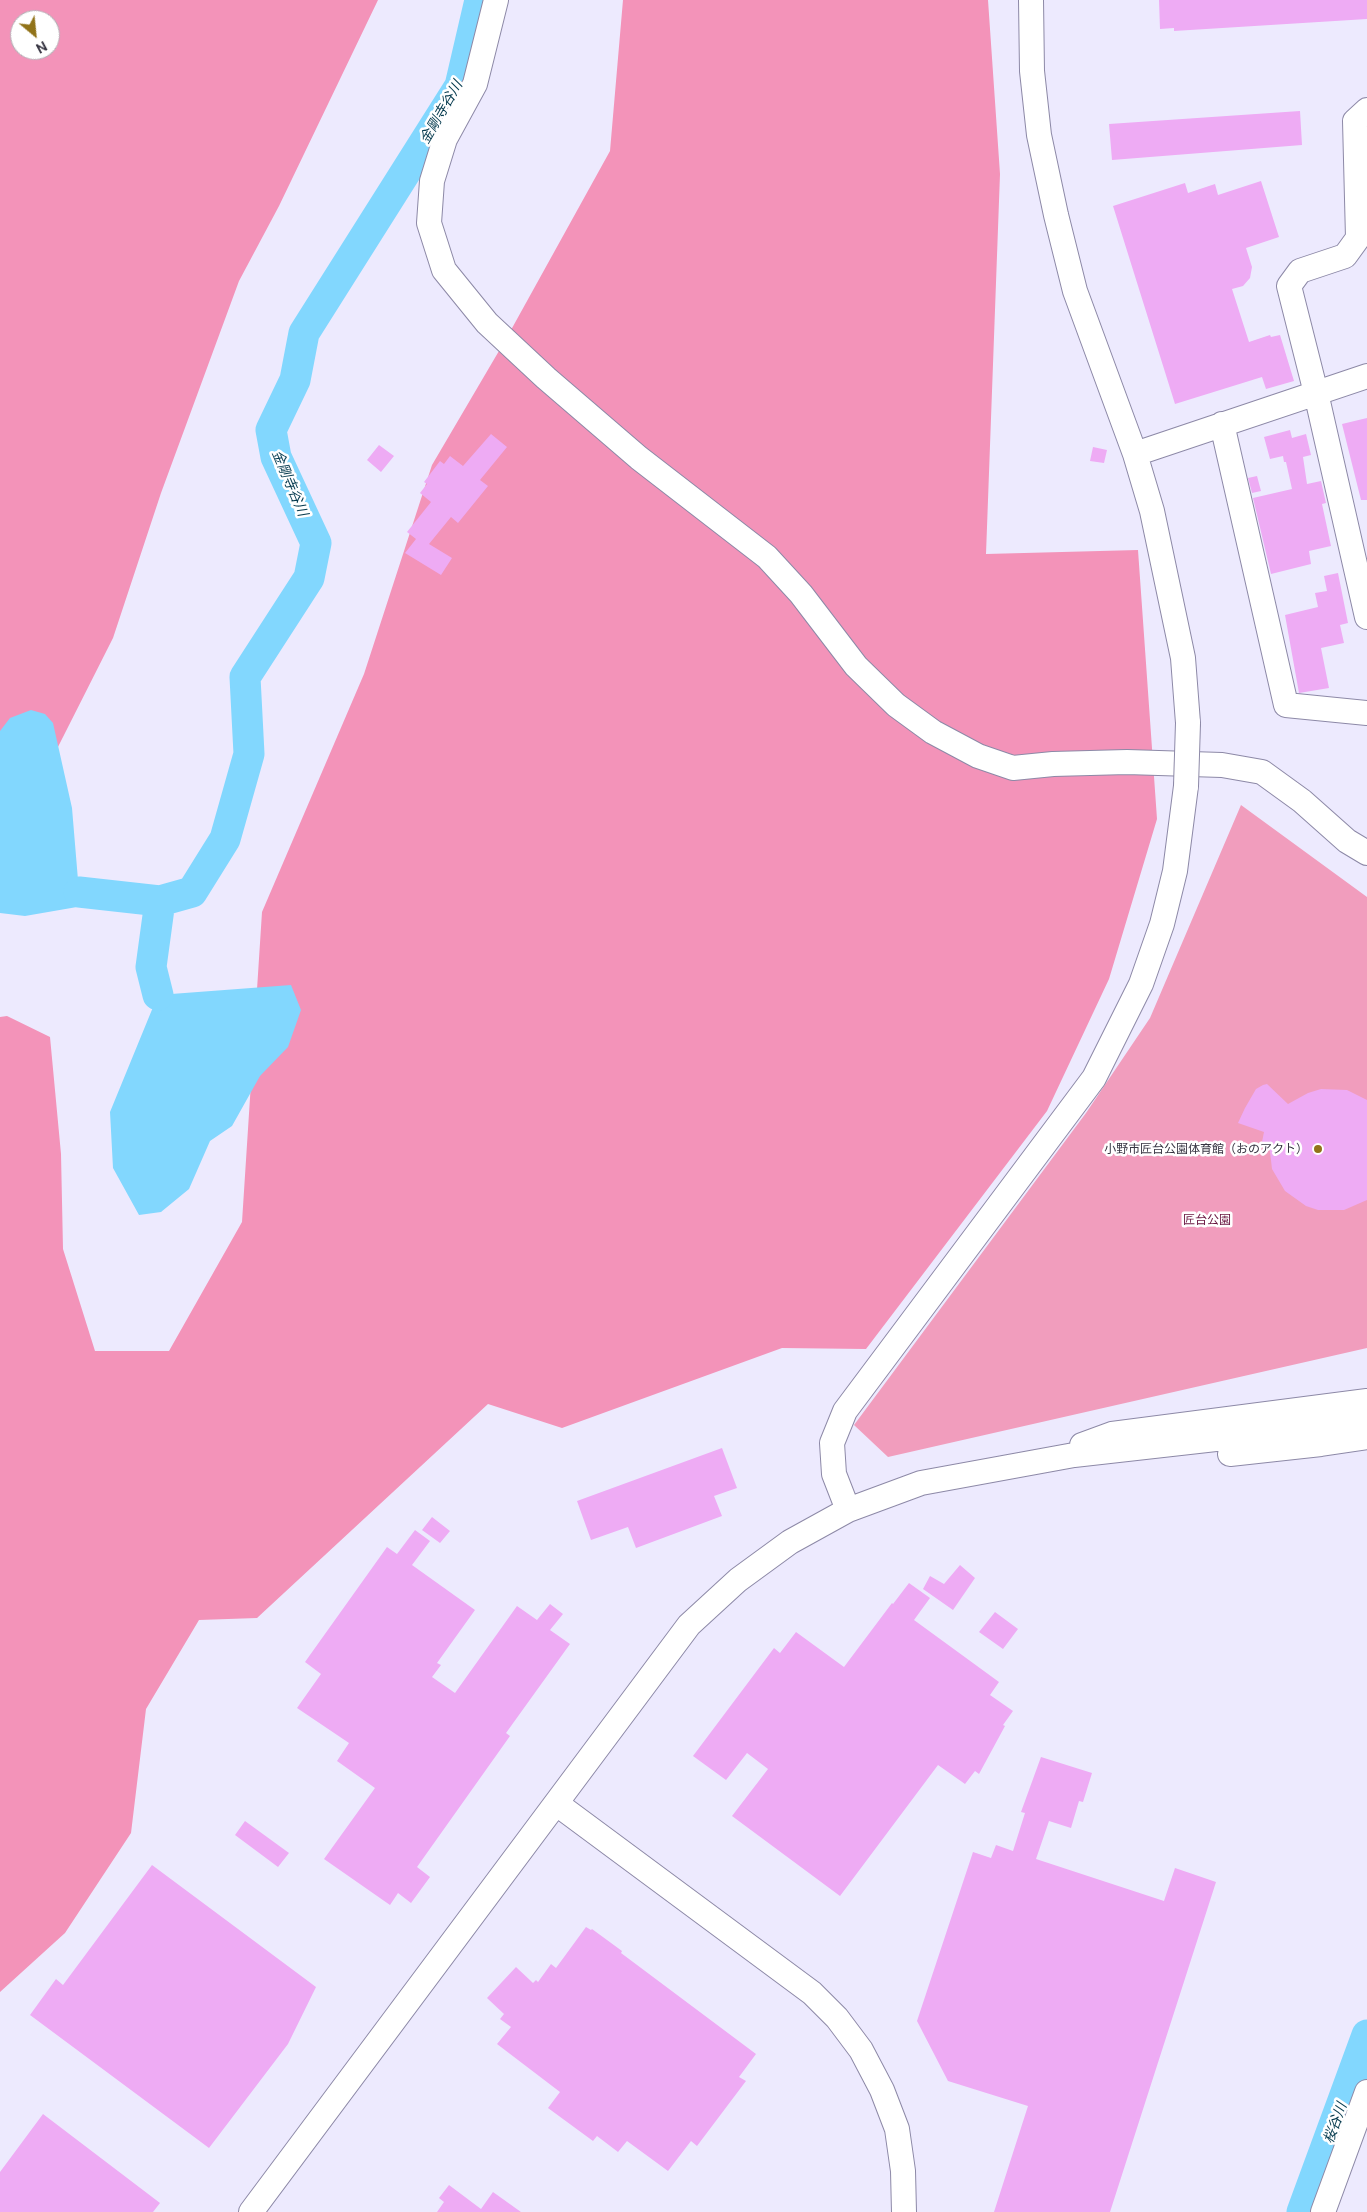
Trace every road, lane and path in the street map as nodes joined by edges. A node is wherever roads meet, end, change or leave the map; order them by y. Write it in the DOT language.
graph roads {
  1 [pos="496,0"];
  2 [pos="1031,0"];
  3 [pos="1367,110"];
  4 [pos="1367,376"];
  5 [pos="1316,393"];
  6 [pos="1222,424"];
  7 [pos="1135,454"];
  8 [pos="1367,617"];
  9 [pos="1367,713"];
  10 [pos="1367,853"];
  11 [pos="1367,1402"];
  12 [pos="1367,1419"];
  13 [pos="1367,1438"];
  14 [pos="1033,1463"];
  15 [pos="848,1510"];
  16 [pos="557,1804"];
  17 [pos="1367,2092"];
  18 [pos="251,2212"];
  19 [pos="904,2212"];
  20 [pos="1323,2212"];
  1 -- 10 [label="street"];
  2 -- 7 [label="street"];
  3 -- 5 [label="street"];
  4 -- 5 [label="street"];
  5 -- 6 [label="street"];
  5 -- 8 [label="street"];
  6 -- 7 [label="street"];
  6 -- 9 [label="street"];
  7 -- 15 [label="street, bridge"];
  11 -- 14 [label="street"];
  12 -- 14 [label="street"];
  13 -- 14 [label="street"];
  14 -- 15 [label="street"];
  15 -- 16 [label="street"];
  16 -- 18 [label="street"];
  16 -- 19 [label="street"];
  17 -- 20 [label="street"];
}
